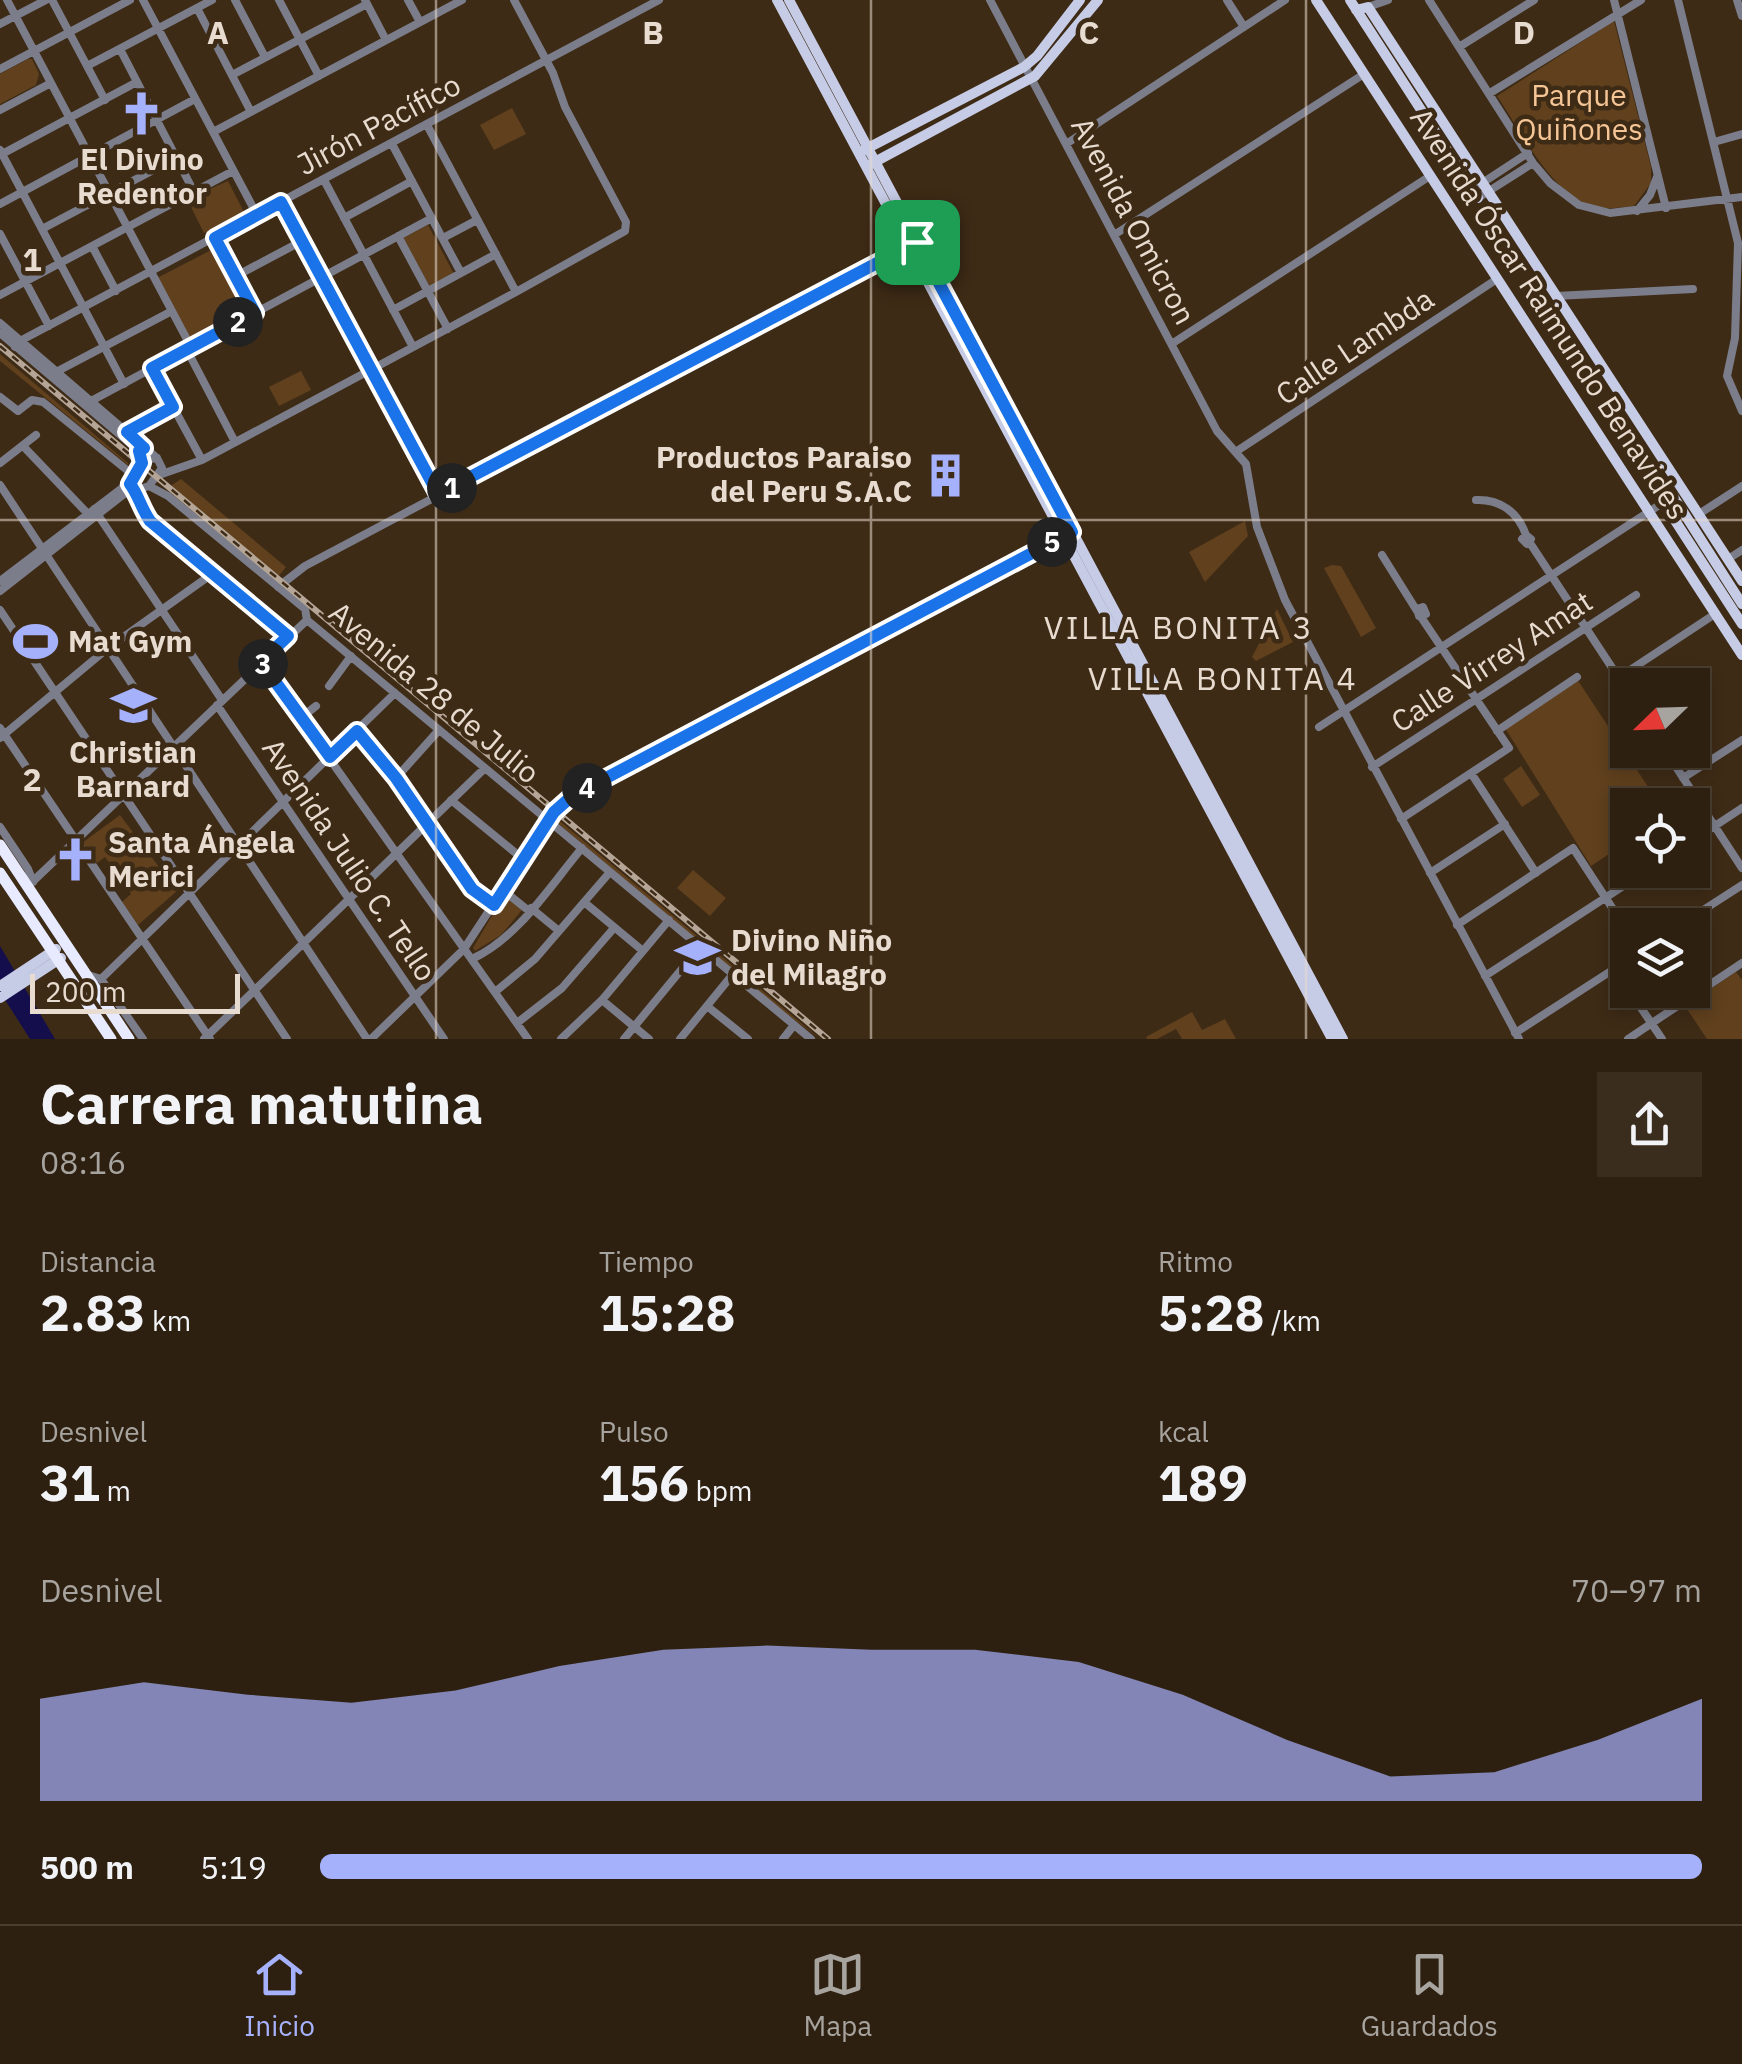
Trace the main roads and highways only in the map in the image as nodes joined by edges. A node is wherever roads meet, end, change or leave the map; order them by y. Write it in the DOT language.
graph roads {
  1 [pos="777,0"];
  2 [pos="789,0"];
  3 [pos="1080,0"];
  4 [pos="1098,0"];
  5 [pos="1316,0"];
  6 [pos="1358,6"];
  7 [pos="798,28"];
  8 [pos="1052,37"];
  9 [pos="1063,46"];
  10 [pos="1004,79"];
  11 [pos="1010,91"];
  12 [pos="898,132"];
  13 [pos="906,146"];
  14 [pos="863,151"];
  15 [pos="870,165"];
  16 [pos="1742,581"];
  17 [pos="1740,598"];
  18 [pos="1742,624"];
  19 [pos="1742,654"];
  20 [pos="0,845"];
  21 [pos="0,873"];
  22 [pos="68,948"];
  23 [pos="52,958"];
  24 [pos="0,986"];
  25 [pos="1311,989"];
  26 [pos="0,998"];
  27 [pos="111,1039"];
  28 [pos="129,1039"];
  29 [pos="1332,1039"];
  30 [pos="1343,1039"];
  1 -- 7 [label="main road"];
  2 -- 7 [label="main road"];
  3 -- 8 [label="main road"];
  4 -- 9 [label="main road"];
  5 -- 19 [label="main road, Avenida Óscar Raimundo Benavides"];
  6 -- 16 [label="main road, Avenida Óscar Raimundo Benavides"];
  7 -- 14 [label="main road"];
  8 -- 9 [label="main road"];
  8 -- 10 [label="main road"];
  9 -- 11 [label="main road"];
  10 -- 11 [label="main road"];
  10 -- 12 [label="main road"];
  11 -- 13 [label="main road"];
  12 -- 13 [label="main road"];
  12 -- 14 [label="main road"];
  13 -- 15 [label="main road"];
  14 -- 15 [label="main road"];
  15 -- 25 [label="main road"];
  17 -- 18 [label="main road, Avenida Óscar Raimundo Benavides"];
  20 -- 22 [label="highway"];
  21 -- 23 [label="highway"];
  22 -- 23 [label="main road"];
  22 -- 28 [label="highway"];
  23 -- 24 [label="main road"];
  23 -- 26 [label="main road"];
  23 -- 27 [label="highway"];
  25 -- 29 [label="main road"];
  25 -- 30 [label="main road"];
}
